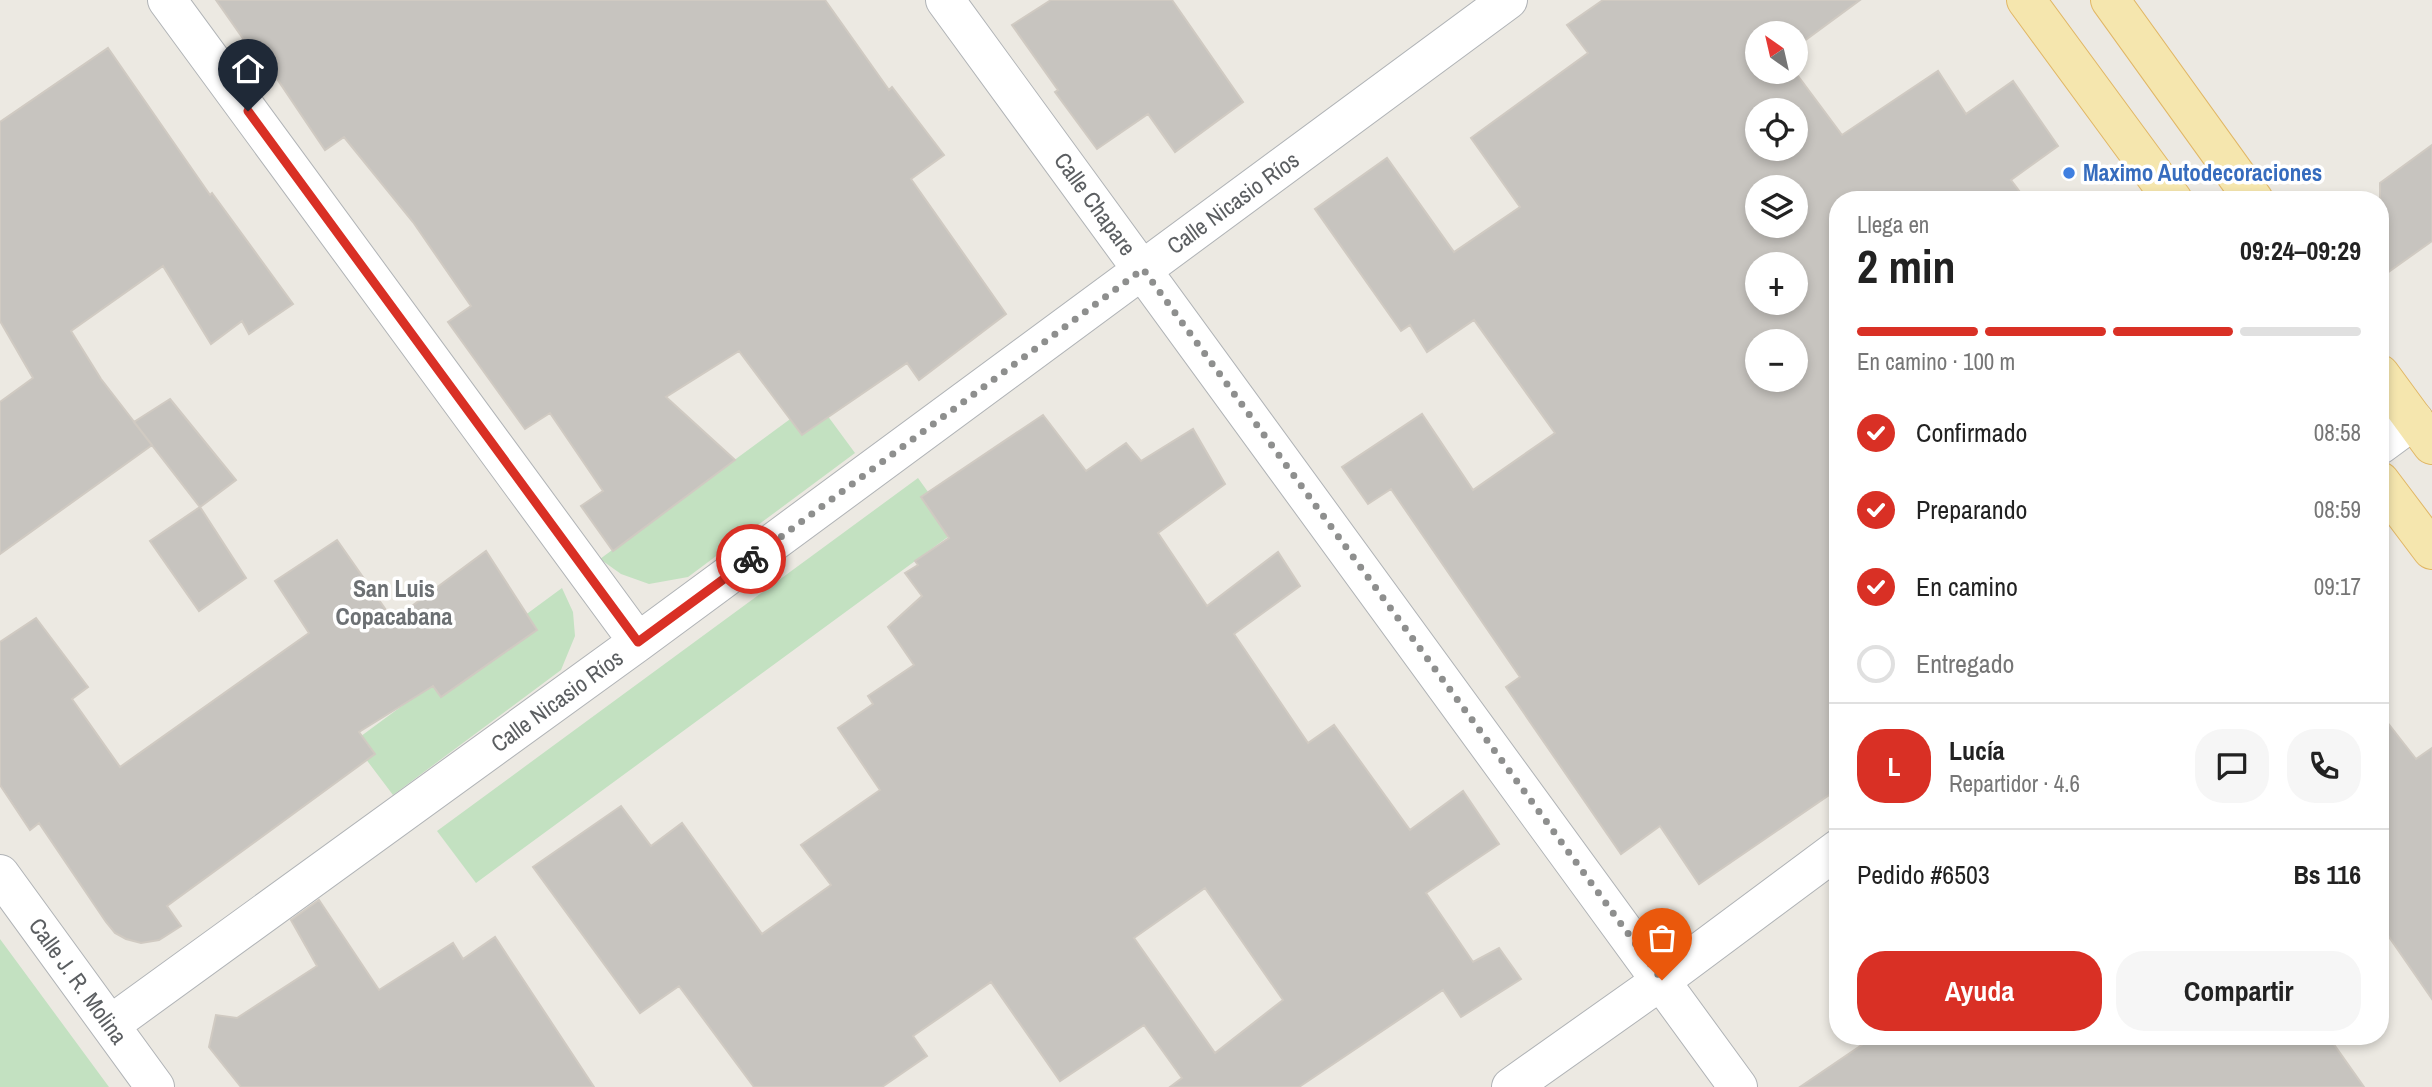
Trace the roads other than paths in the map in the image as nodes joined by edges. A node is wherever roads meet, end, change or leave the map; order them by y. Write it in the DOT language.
graph roads {
  1 [pos="167,0"];
  2 [pos="945,0"];
  3 [pos="1508,0"];
  4 [pos="2026,0"];
  5 [pos="2110,0"];
  6 [pos="2166,191"];
  7 [pos="2248,191"];
  8 [pos="1143,269"];
  9 [pos="2389,386"];
  10 [pos="2423,433"];
  11 [pos="2389,442"];
  12 [pos="2389,493"];
  13 [pos="2432,550"];
  14 [pos="638,642"];
  15 [pos="1829,856"];
  16 [pos="0,874"];
  17 [pos="1662,980"];
  18 [pos="110,1026"];
  19 [pos="155,1087"];
  20 [pos="1511,1087"];
  21 [pos="1738,1087"];
  1 -- 14 [label="street"];
  2 -- 8 [label="street, Calle Chapare"];
  3 -- 8 [label="street, Calle Nicasio Ríos"];
  4 -- 6 [label="main road"];
  5 -- 7 [label="main road"];
  8 -- 14 [label="street, Calle Nicasio Ríos"];
  8 -- 17 [label="street, Calle Chapare"];
  9 -- 10 [label="main road"];
  10 -- 11 [label="street"];
  12 -- 13 [label="main road"];
  14 -- 18 [label="street, Calle Nicasio Ríos"];
  15 -- 17 [label="street"];
  16 -- 18 [label="street, Calle J. R. Molina"];
  17 -- 20 [label="street"];
  17 -- 21 [label="street, Calle Chapare"];
  18 -- 19 [label="street, Calle J. R. Molina"];
}
